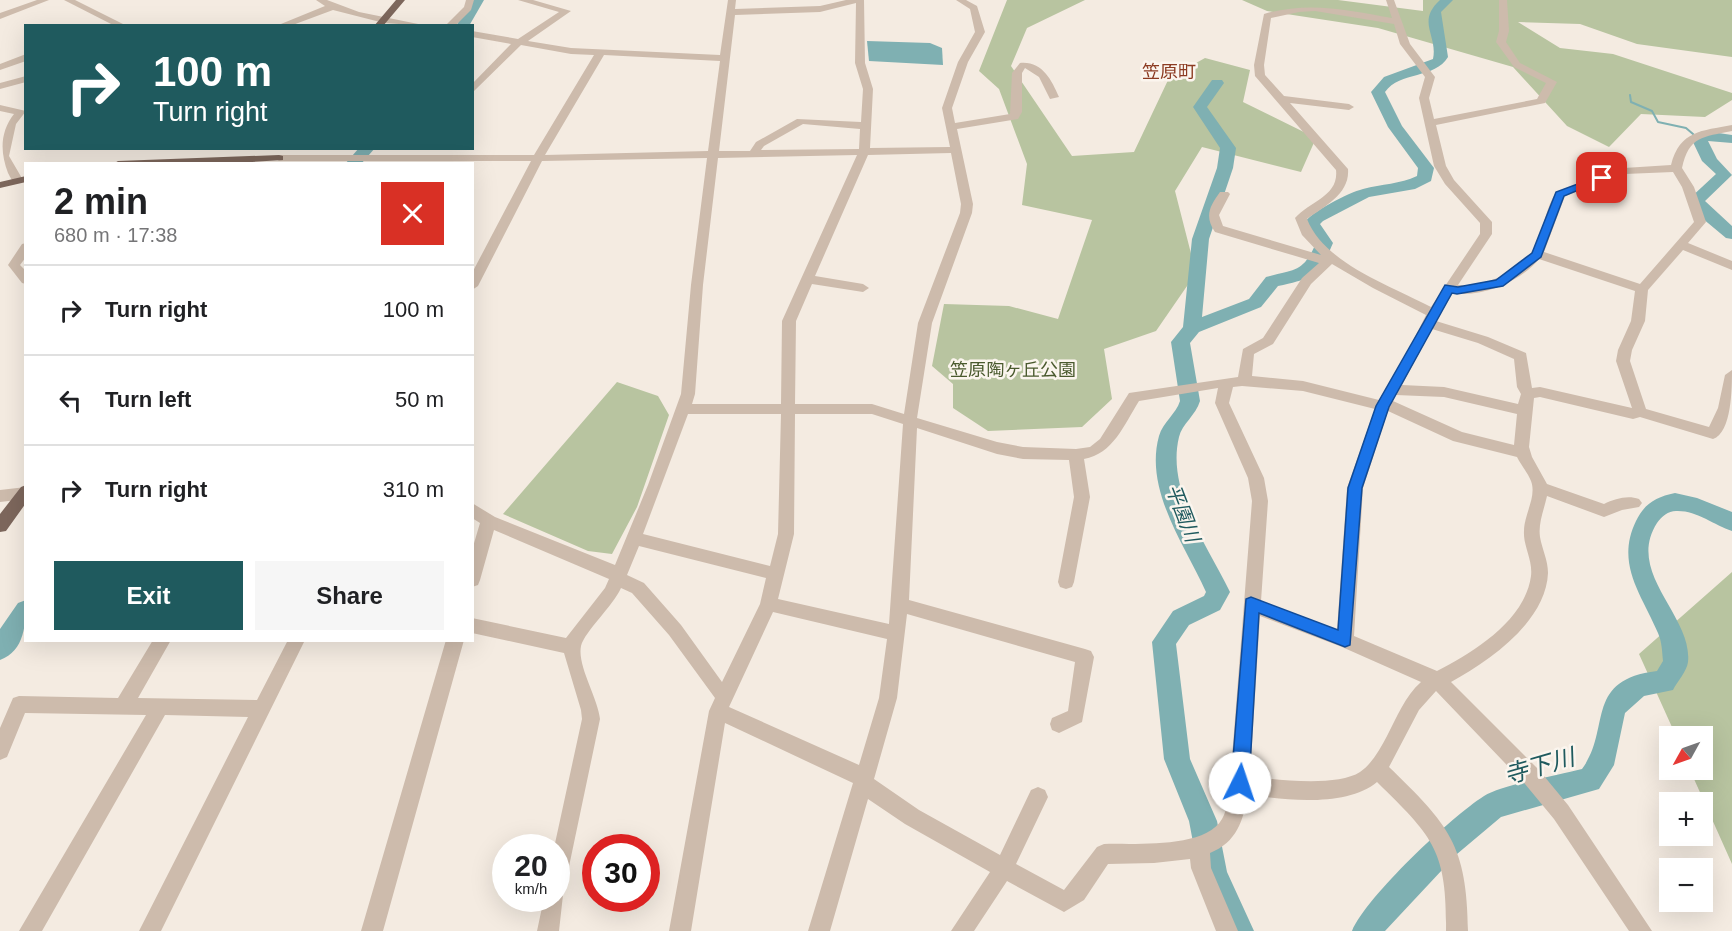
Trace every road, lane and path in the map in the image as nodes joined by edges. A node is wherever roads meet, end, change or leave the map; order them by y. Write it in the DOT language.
graph roads {
  1 [pos="45,0"];
  2 [pos="68,0"];
  3 [pos="320,0"];
  4 [pos="401,0"];
  5 [pos="470,0"];
  6 [pos="522,0"];
  7 [pos="732,0"];
  8 [pos="858,0"];
  9 [pos="960,0"];
  10 [pos="1389,0"];
  11 [pos="1503,0"];
  12 [pos="1306,3"];
  13 [pos="332,7"];
  14 [pos="731,12"];
  15 [pos="0,16"];
  16 [pos="1398,22"];
  17 [pos="119,23"];
  18 [pos="380,23"];
  19 [pos="285,24"];
  20 [pos="451,24"];
  21 [pos="474,34"];
  22 [pos="521,44"];
  23 [pos="600,52"];
  24 [pos="24,58"];
  25 [pos="725,58"];
  26 [pos="0,67"];
  27 [pos="24,80"];
  28 [pos="0,86"];
  29 [pos="474,88"];
  30 [pos="1054,97"];
  31 [pos="1279,99"];
  32 [pos="1349,107"];
  33 [pos="0,108"];
  34 [pos="23,111"];
  35 [pos="1430,123"];
  36 [pos="866,126"];
  37 [pos="952,127"];
  38 [pos="1732,128"];
  39 [pos="957,150"];
  40 [pos="864,151"];
  41 [pos="754,153"];
  42 [pos="715,154"];
  43 [pos="280,157"];
  44 [pos="417,157"];
  45 [pos="538,158"];
  46 [pos="164,162"];
  47 [pos="1676,168"];
  48 [pos="21,180"];
  49 [pos="0,185"];
  50 [pos="1224,194"];
  51 [pos="1680,244"];
  52 [pos="24,250"];
  53 [pos="1537,254"];
  54 [pos="1322,256"];
  55 [pos="1732,266"];
  56 [pos="24,278"];
  57 [pos="808,279"];
  58 [pos="474,282"];
  59 [pos="863,288"];
  60 [pos="1449,288"];
  61 [pos="1642,289"];
  62 [pos="1431,319"];
  63 [pos="1732,375"];
  64 [pos="1244,382"];
  65 [pos="1226,385"];
  66 [pos="1393,390"];
  67 [pos="1528,394"];
  68 [pos="1384,405"];
  69 [pos="683,408"];
  70 [pos="788,410"];
  71 [pos="1524,411"];
  72 [pos="1640,412"];
  73 [pos="910,419"];
  74 [pos="1523,453"];
  75 [pos="1076,455"];
  76 [pos="1541,488"];
  77 [pos="24,492"];
  78 [pos="24,493"];
  79 [pos="0,496"];
  80 [pos="1634,503"];
  81 [pos="474,510"];
  82 [pos="489,521"];
  83 [pos="0,526"];
  84 [pos="633,538"];
  85 [pos="474,573"];
  86 [pos="776,574"];
  87 [pos="618,576"];
  88 [pos="1066,582"];
  89 [pos="768,604"];
  90 [pos="1251,604"];
  91 [pos="900,605"];
  92 [pos="474,625"];
  93 [pos="898,634"];
  94 [pos="1345,640"];
  95 [pos="162,642"];
  96 [pos="296,642"];
  97 [pos="454,642"];
  98 [pos="572,646"];
  99 [pos="1437,680"];
  100 [pos="722,703"];
  101 [pos="123,705"];
  102 [pos="161,706"];
  103 [pos="262,709"];
  104 [pos="1059,724"];
  105 [pos="0,751"];
  106 [pos="1376,768"];
  107 [pos="864,783"];
  108 [pos="1240,783"];
  109 [pos="1038,797"];
  110 [pos="567,834"];
  111 [pos="1209,844"];
  112 [pos="1004,868"];
  113 [pos="551,912"];
  114 [pos="30,931"];
  115 [pos="150,931"];
  116 [pos="372,931"];
  117 [pos="548,931"];
  118 [pos="681,931"];
  119 [pos="819,931"];
  120 [pos="962,931"];
  121 [pos="1227,931"];
  122 [pos="1458,931"];
  123 [pos="1641,931"];
  1 -- 15 [label="street"];
  2 -- 17 [label="street"];
  3 -- 13 [label="street"];
  4 -- 18 [label="main road"];
  5 -- 20 [label="street"];
  6 -- 22 [label="street"];
  7 -- 14 [label="street"];
  8 -- 14 [label="street"];
  8 -- 36 [label="street"];
  9 -- 37 [label="street"];
  10 -- 16 [label="street"];
  11 -- 35 [label="street"];
  12 -- 16 [label="street"];
  12 -- 31 [label="street"];
  13 -- 18 [label="street"];
  13 -- 19 [label="street"];
  14 -- 25 [label="street"];
  16 -- 35 [label="street"];
  21 -- 22 [label="street"];
  22 -- 23 [label="street"];
  22 -- 29 [label="street"];
  23 -- 25 [label="street"];
  23 -- 45 [label="street"];
  24 -- 26 [label="street"];
  25 -- 42 [label="street"];
  27 -- 28 [label="street"];
  30 -- 37 [label="street"];
  31 -- 32 [label="street"];
  31 -- 54 [label="street"];
  33 -- 34 [label="street"];
  34 -- 48 [label="street"];
  35 -- 60 [label="street"];
  36 -- 40 [label="street"];
  36 -- 41 [label="street"];
  37 -- 39 [label="street"];
  38 -- 47 [label="street"];
  39 -- 40 [label="street"];
  39 -- 73 [label="street"];
  40 -- 41 [label="street"];
  40 -- 57 [label="street"];
  41 -- 42 [label="street"];
  42 -- 45 [label="street"];
  42 -- 69 [label="street"];
  43 -- 44 [label="street"];
  43 -- 46 [label="main road"];
  44 -- 45 [label="street"];
  45 -- 58 [label="street"];
  47 -- 51 [label="street"];
  47 -- 53 [label="street"];
  48 -- 49 [label="main road"];
  50 -- 54 [label="street"];
  51 -- 55 [label="street"];
  51 -- 61 [label="street"];
  52 -- 56 [label="street"];
  53 -- 60 [label="street"];
  53 -- 61 [label="street"];
  54 -- 62 [label="street"];
  54 -- 64 [label="street"];
  57 -- 59 [label="street"];
  57 -- 70 [label="street"];
  60 -- 62 [label="street"];
  61 -- 72 [label="street"];
  62 -- 66 [label="street"];
  62 -- 67 [label="street"];
  63 -- 72 [label="street"];
  64 -- 65 [label="street"];
  64 -- 68 [label="street"];
  65 -- 75 [label="street"];
  65 -- 90 [label="street"];
  66 -- 68 [label="street"];
  66 -- 71 [label="street"];
  67 -- 71 [label="street"];
  67 -- 72 [label="street"];
  68 -- 74 [label="street"];
  68 -- 94 [label="street"];
  69 -- 70 [label="street"];
  69 -- 84 [label="street"];
  70 -- 73 [label="street"];
  70 -- 86 [label="street"];
  71 -- 74 [label="street"];
  73 -- 75 [label="street"];
  73 -- 91 [label="street"];
  74 -- 76 [label="street"];
  75 -- 88 [label="street"];
  76 -- 80 [label="street"];
  76 -- 99 [label="street"];
  77 -- 79 [label="street"];
  78 -- 83 [label="main road"];
  81 -- 82 [label="street"];
  82 -- 85 [label="street"];
  82 -- 87 [label="street"];
  84 -- 86 [label="street"];
  84 -- 87 [label="street"];
  86 -- 89 [label="street"];
  87 -- 98 [label="street"];
  87 -- 100 [label="street"];
  89 -- 93 [label="street"];
  89 -- 100 [label="street"];
  90 -- 94 [label="street"];
  90 -- 108 [label="street"];
  91 -- 93 [label="street"];
  91 -- 104 [label="street"];
  92 -- 98 [label="street"];
  93 -- 107 [label="street"];
  94 -- 99 [label="street"];
  95 -- 101 [label="street"];
  96 -- 103 [label="street"];
  97 -- 116 [label="street"];
  98 -- 110 [label="street"];
  99 -- 106 [label="street"];
  99 -- 123 [label="street"];
  100 -- 107 [label="street"];
  100 -- 118 [label="street"];
  101 -- 102 [label="street"];
  101 -- 105 [label="street"];
  102 -- 103 [label="street"];
  102 -- 114 [label="street"];
  103 -- 115 [label="street"];
  106 -- 108 [label="street"];
  106 -- 122 [label="street"];
  107 -- 112 [label="street"];
  107 -- 119 [label="street"];
  108 -- 111 [label="street"];
  109 -- 112 [label="street"];
  111 -- 112 [label="street"];
  111 -- 121 [label="street"];
  112 -- 120 [label="street"];
  113 -- 117 [label="street"];
}
